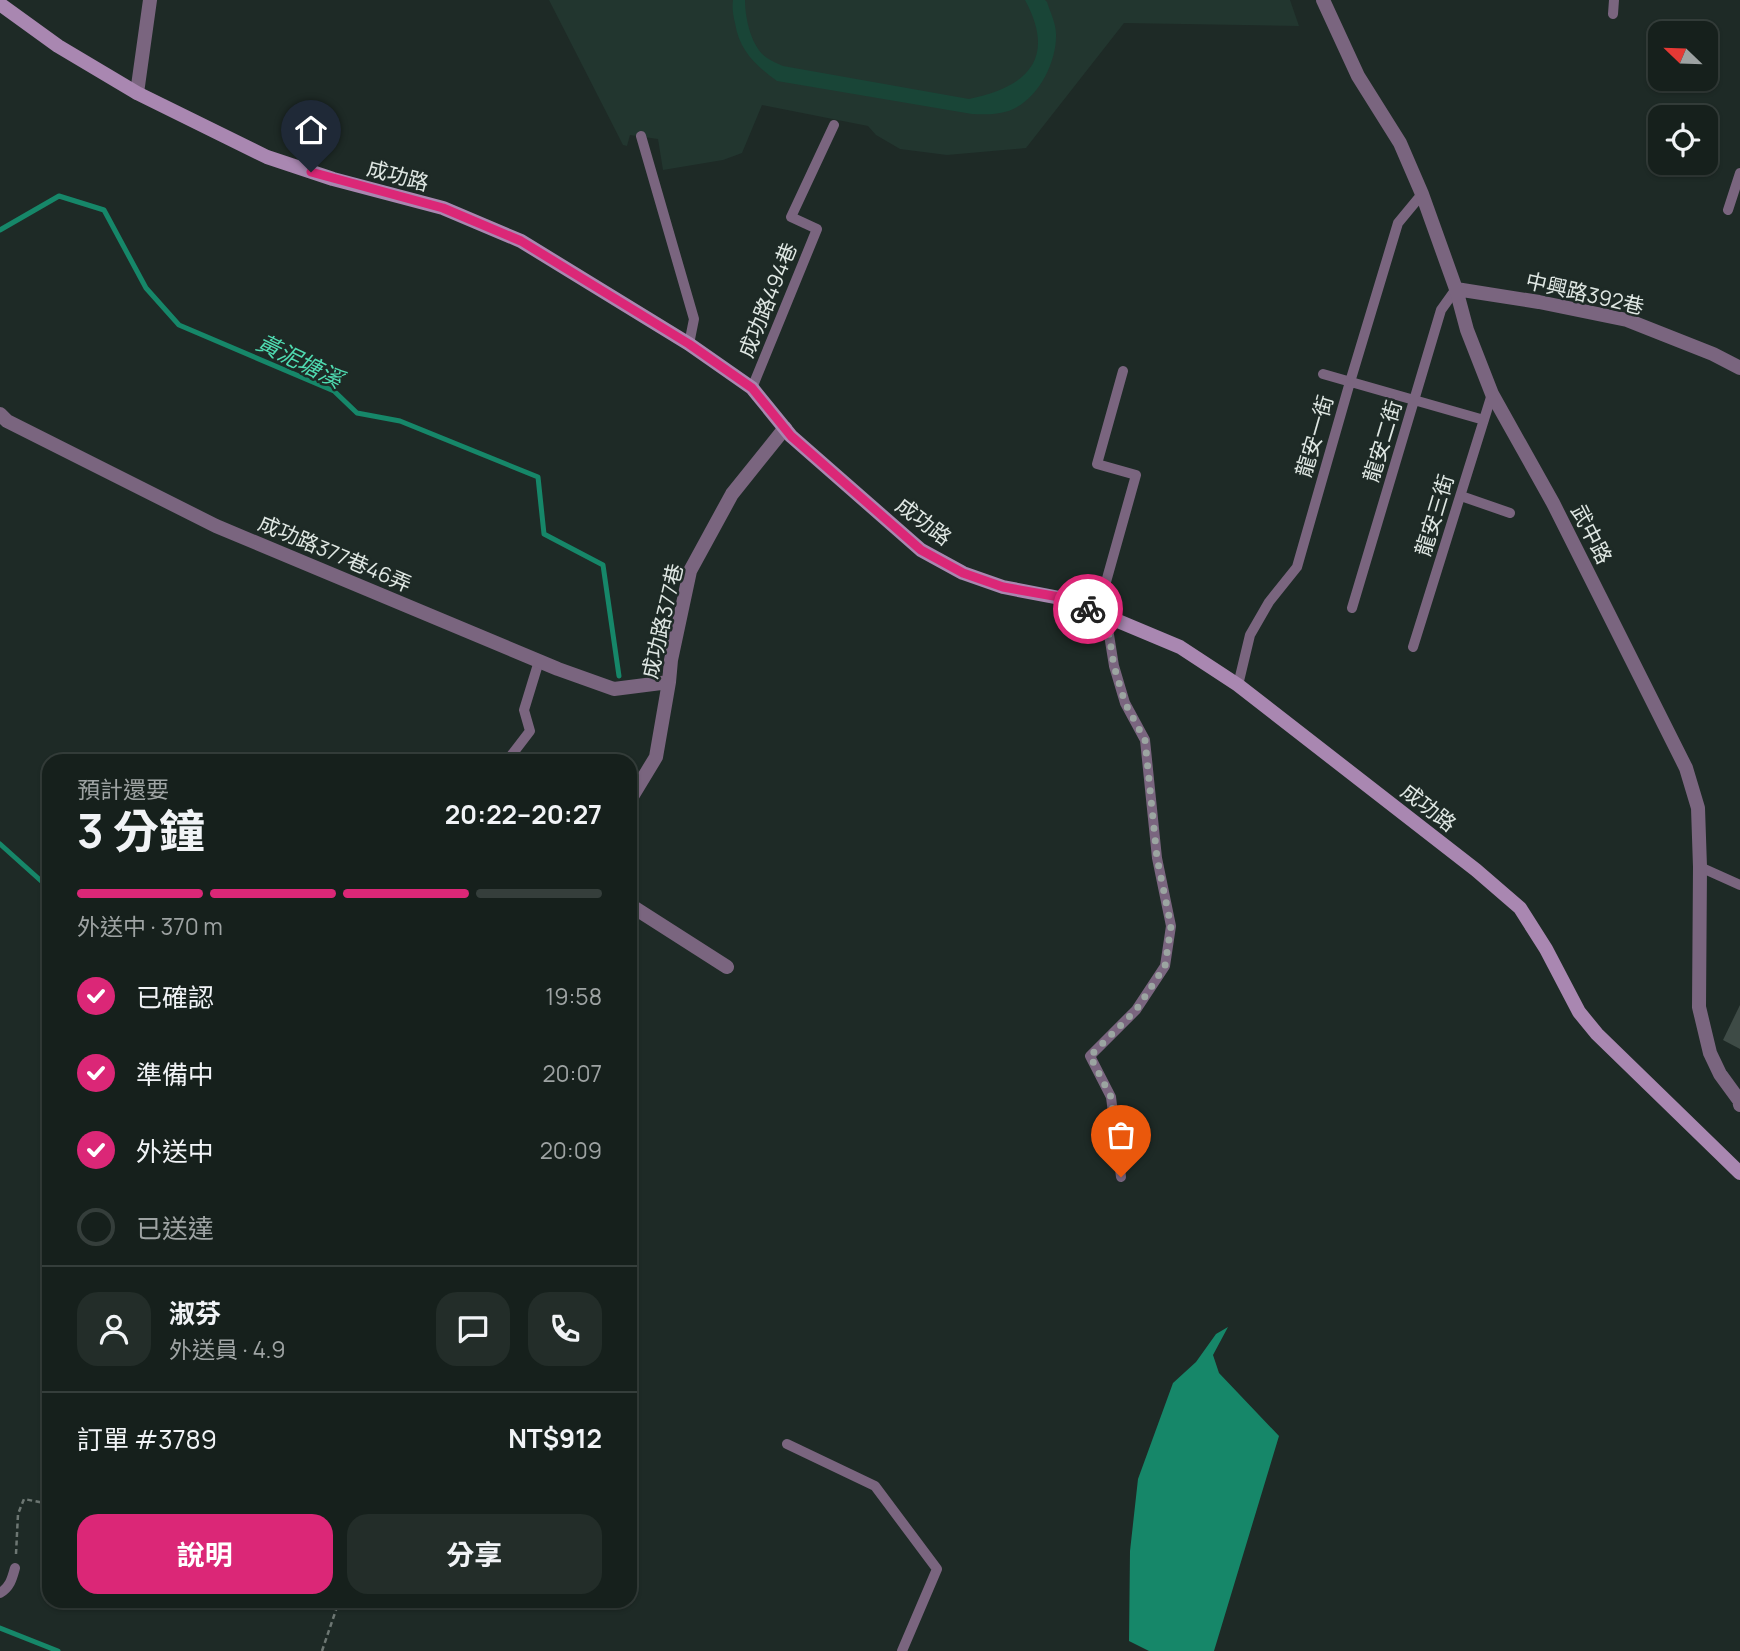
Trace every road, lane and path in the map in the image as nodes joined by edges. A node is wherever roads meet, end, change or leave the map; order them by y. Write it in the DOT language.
graph roads {
  1 [pos="150,0"];
  2 [pos="1323,0"];
  3 [pos="1615,0"];
  4 [pos="0,4"];
  5 [pos="1613,14"];
  6 [pos="137,93"];
  7 [pos="834,125"];
  8 [pos="641,136"];
  9 [pos="1740,173"];
  10 [pos="1422,194"];
  11 [pos="1727,210"];
  12 [pos="1456,289"];
  13 [pos="689,344"];
  14 [pos="1740,368"];
  15 [pos="1123,371"];
  16 [pos="1323,374"];
  17 [pos="1350,382"];
  18 [pos="752,388"];
  19 [pos="1492,394"];
  20 [pos="1414,400"];
  21 [pos="0,414"];
  22 [pos="1484,420"];
  23 [pos="785,428"];
  24 [pos="1461,496"];
  25 [pos="1510,513"];
  26 [pos="1352,608"];
  27 [pos="1102,615"];
  28 [pos="1413,648"];
  29 [pos="539,661"];
  30 [pos="669,682"];
  31 [pos="1238,685"];
  32 [pos="512,754"];
  33 [pos="637,788"];
  34 [pos="1700,867"];
  35 [pos="1740,885"];
  36 [pos="637,909"];
  37 [pos="727,967"];
  38 [pos="1740,1105"];
  39 [pos="1740,1173"];
  40 [pos="1121,1177"];
  41 [pos="788,1444"];
  42 [pos="42,1503"];
  43 [pos="15,1568"];
  44 [pos="0,1593"];
  45 [pos="337,1608"];
  46 [pos="322,1651"];
  47 [pos="902,1651"];
  1 -- 6 [label="street"];
  2 -- 10 [label="street, 武中路"];
  3 -- 5 [label="lane"];
  4 -- 6 [label="street, 成功路"];
  6 -- 13 [label="street, 成功路"];
  7 -- 18 [label="lane, 成功路494巷"];
  8 -- 13 [label="lane"];
  9 -- 11 [label="lane"];
  10 -- 12 [label="street, 武中路"];
  10 -- 17 [label="lane, 龍安一街"];
  12 -- 14 [label="street, 中興路392巷"];
  12 -- 19 [label="street, 武中路"];
  12 -- 20 [label="lane, 龍安二街"];
  13 -- 18 [label="street, 成功路"];
  15 -- 27 [label="lane"];
  16 -- 17 [label="lane"];
  17 -- 20 [label="lane"];
  17 -- 31 [label="lane, 龍安一街"];
  18 -- 23 [label="street, 成功路"];
  19 -- 22 [label="lane, 龍安三街"];
  19 -- 34 [label="street, 武中路"];
  20 -- 22 [label="lane"];
  20 -- 26 [label="lane, 龍安二街"];
  21 -- 29 [label="street, 成功路377巷46弄"];
  22 -- 24 [label="lane, 龍安三街"];
  23 -- 27 [label="street, 成功路"];
  23 -- 30 [label="street, 成功路377巷"];
  24 -- 25 [label="lane"];
  24 -- 28 [label="lane, 龍安三街"];
  27 -- 31 [label="street, 成功路"];
  27 -- 40 [label="lane"];
  29 -- 30 [label="street, 成功路377巷46弄"];
  29 -- 32 [label="lane"];
  30 -- 33 [label="street, 成功路377巷"];
  31 -- 39 [label="street, 成功路"];
  34 -- 35 [label="lane"];
  34 -- 38 [label="street, 武中路"];
  36 -- 37 [label="street"];
  41 -- 47 [label="lane"];
  42 -- 43 [label="path"];
  43 -- 44 [label="lane"];
  45 -- 46 [label="path"];
}
